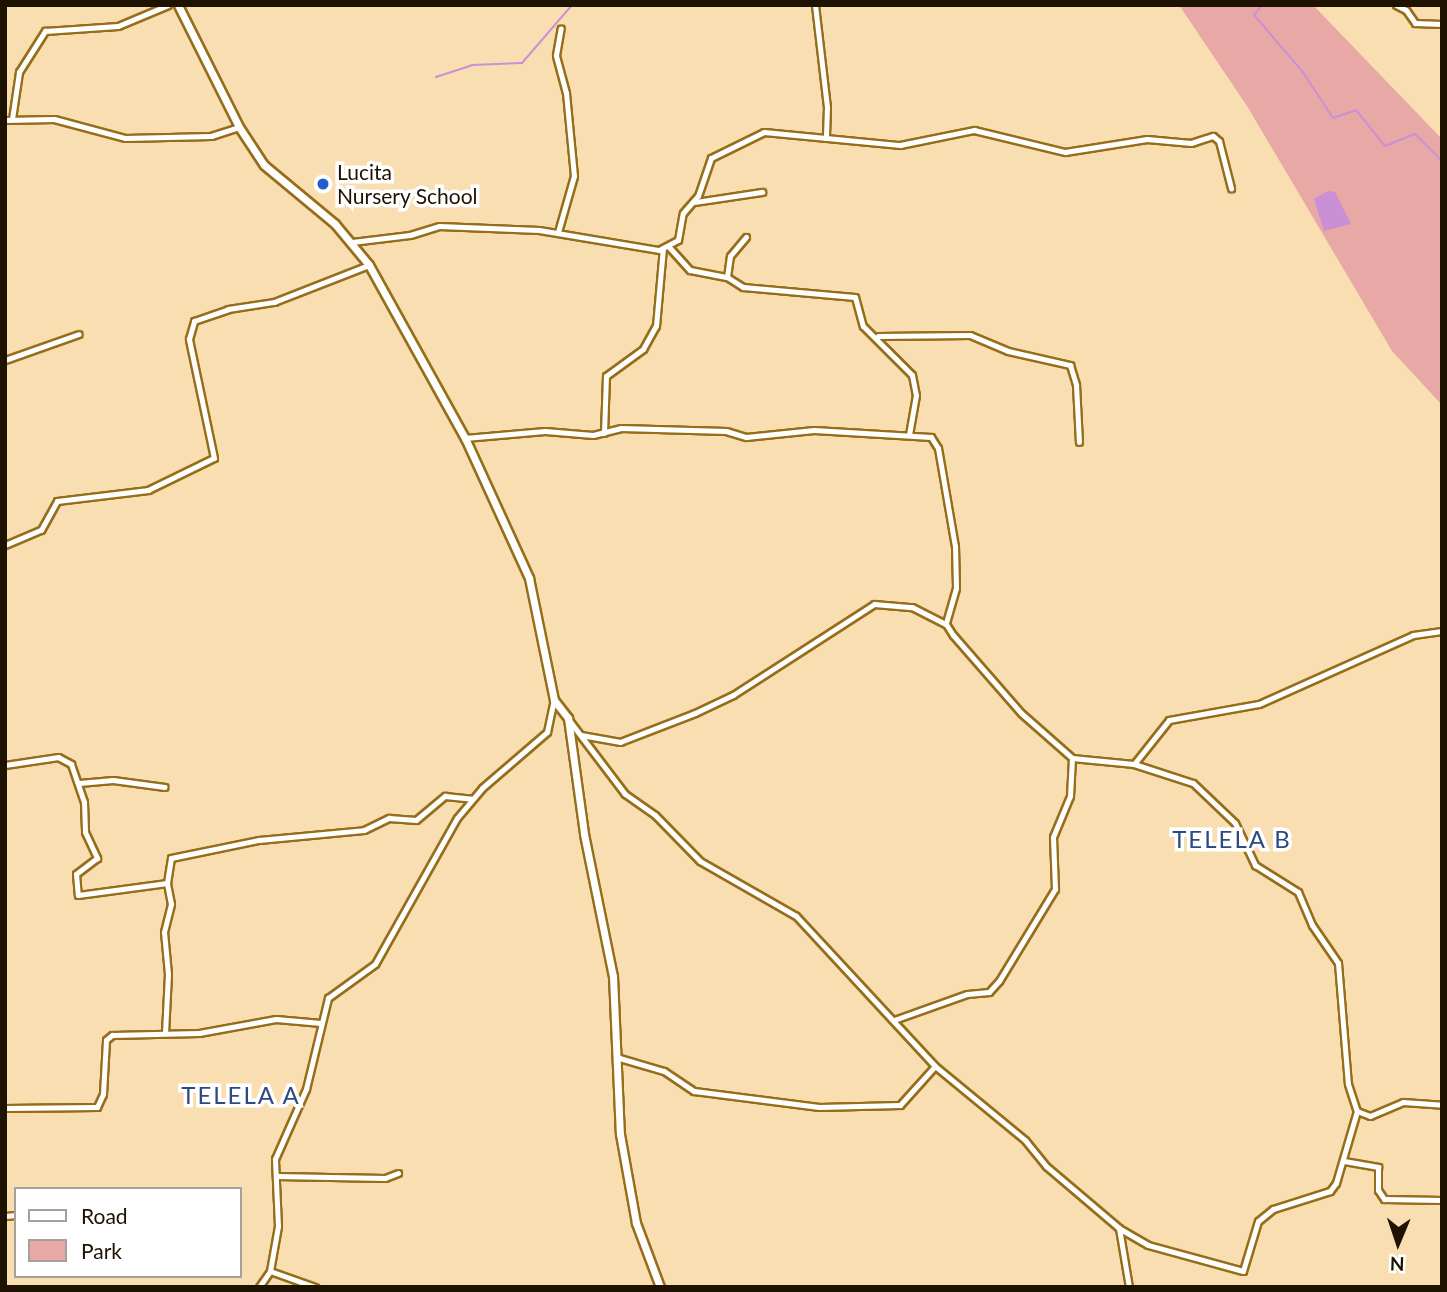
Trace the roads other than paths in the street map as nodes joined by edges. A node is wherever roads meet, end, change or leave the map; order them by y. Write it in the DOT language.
graph roads {
  1 [pos="168,5"];
  2 [pos="178,5"];
  3 [pos="816,5"];
  4 [pos="1396,5"];
  5 [pos="1442,24"];
  6 [pos="561,28"];
  7 [pos="9,119"];
  8 [pos="239,127"];
  9 [pos="826,138"];
  10 [pos="1231,188"];
  11 [pos="762,192"];
  12 [pos="695,202"];
  13 [pos="558,232"];
  14 [pos="746,237"];
  15 [pos="352,242"];
  16 [pos="666,248"];
  17 [pos="369,265"];
  18 [pos="727,277"];
  19 [pos="79,334"];
  20 [pos="878,337"];
  21 [pos="5,360"];
  22 [pos="604,433"];
  23 [pos="909,433"];
  24 [pos="465,438"];
  25 [pos="1079,442"];
  26 [pos="5,545"];
  27 [pos="946,624"];
  28 [pos="1442,631"];
  29 [pos="554,700"];
  30 [pos="568,718"];
  31 [pos="581,736"];
  32 [pos="1072,758"];
  33 [pos="1134,764"];
  34 [pos="5,765"];
  35 [pos="79,783"];
  36 [pos="164,787"];
  37 [pos="472,799"];
  38 [pos="167,883"];
  39 [pos="894,1020"];
  40 [pos="321,1023"];
  41 [pos="166,1033"];
  42 [pos="614,1056"];
  43 [pos="935,1066"];
  44 [pos="1442,1105"];
  45 [pos="5,1108"];
  46 [pos="1357,1111"];
  47 [pos="1344,1161"];
  48 [pos="398,1173"];
  49 [pos="276,1176"];
  50 [pos="1442,1200"];
  51 [pos="1119,1228"];
  52 [pos="270,1271"];
  53 [pos="259,1287"];
  54 [pos="315,1287"];
  55 [pos="660,1287"];
  56 [pos="1129,1287"];
  1 -- 7 [label="street"];
  2 -- 8 [label="street"];
  3 -- 9 [label="street"];
  4 -- 5 [label="street"];
  6 -- 13 [label="street"];
  7 -- 8 [label="street"];
  8 -- 15 [label="street"];
  9 -- 10 [label="street"];
  9 -- 12 [label="street"];
  11 -- 12 [label="street"];
  12 -- 16 [label="street"];
  13 -- 15 [label="street"];
  13 -- 16 [label="street"];
  14 -- 18 [label="street"];
  15 -- 17 [label="street"];
  16 -- 18 [label="street"];
  16 -- 22 [label="street"];
  17 -- 24 [label="street"];
  17 -- 26 [label="street"];
  18 -- 20 [label="street"];
  19 -- 21 [label="street"];
  20 -- 23 [label="street"];
  20 -- 25 [label="street"];
  22 -- 23 [label="street"];
  22 -- 24 [label="street"];
  23 -- 27 [label="street"];
  24 -- 29 [label="street"];
  27 -- 31 [label="street"];
  27 -- 32 [label="street"];
  28 -- 33 [label="street"];
  29 -- 30 [label="street"];
  29 -- 37 [label="street"];
  30 -- 31 [label="street"];
  30 -- 42 [label="street"];
  31 -- 39 [label="street"];
  32 -- 33 [label="street"];
  32 -- 39 [label="street"];
  33 -- 46 [label="street"];
  34 -- 35 [label="street"];
  35 -- 36 [label="street"];
  35 -- 38 [label="street"];
  37 -- 38 [label="street"];
  37 -- 40 [label="street"];
  38 -- 41 [label="street"];
  39 -- 43 [label="street"];
  40 -- 41 [label="street"];
  40 -- 49 [label="street"];
  41 -- 45 [label="street"];
  42 -- 43 [label="street"];
  42 -- 55 [label="street"];
  43 -- 51 [label="street"];
  44 -- 46 [label="street"];
  46 -- 47 [label="street"];
  47 -- 50 [label="street"];
  47 -- 51 [label="street"];
  48 -- 49 [label="street"];
  49 -- 52 [label="street"];
  51 -- 56 [label="street"];
  52 -- 53 [label="street"];
  52 -- 54 [label="street"];
}
